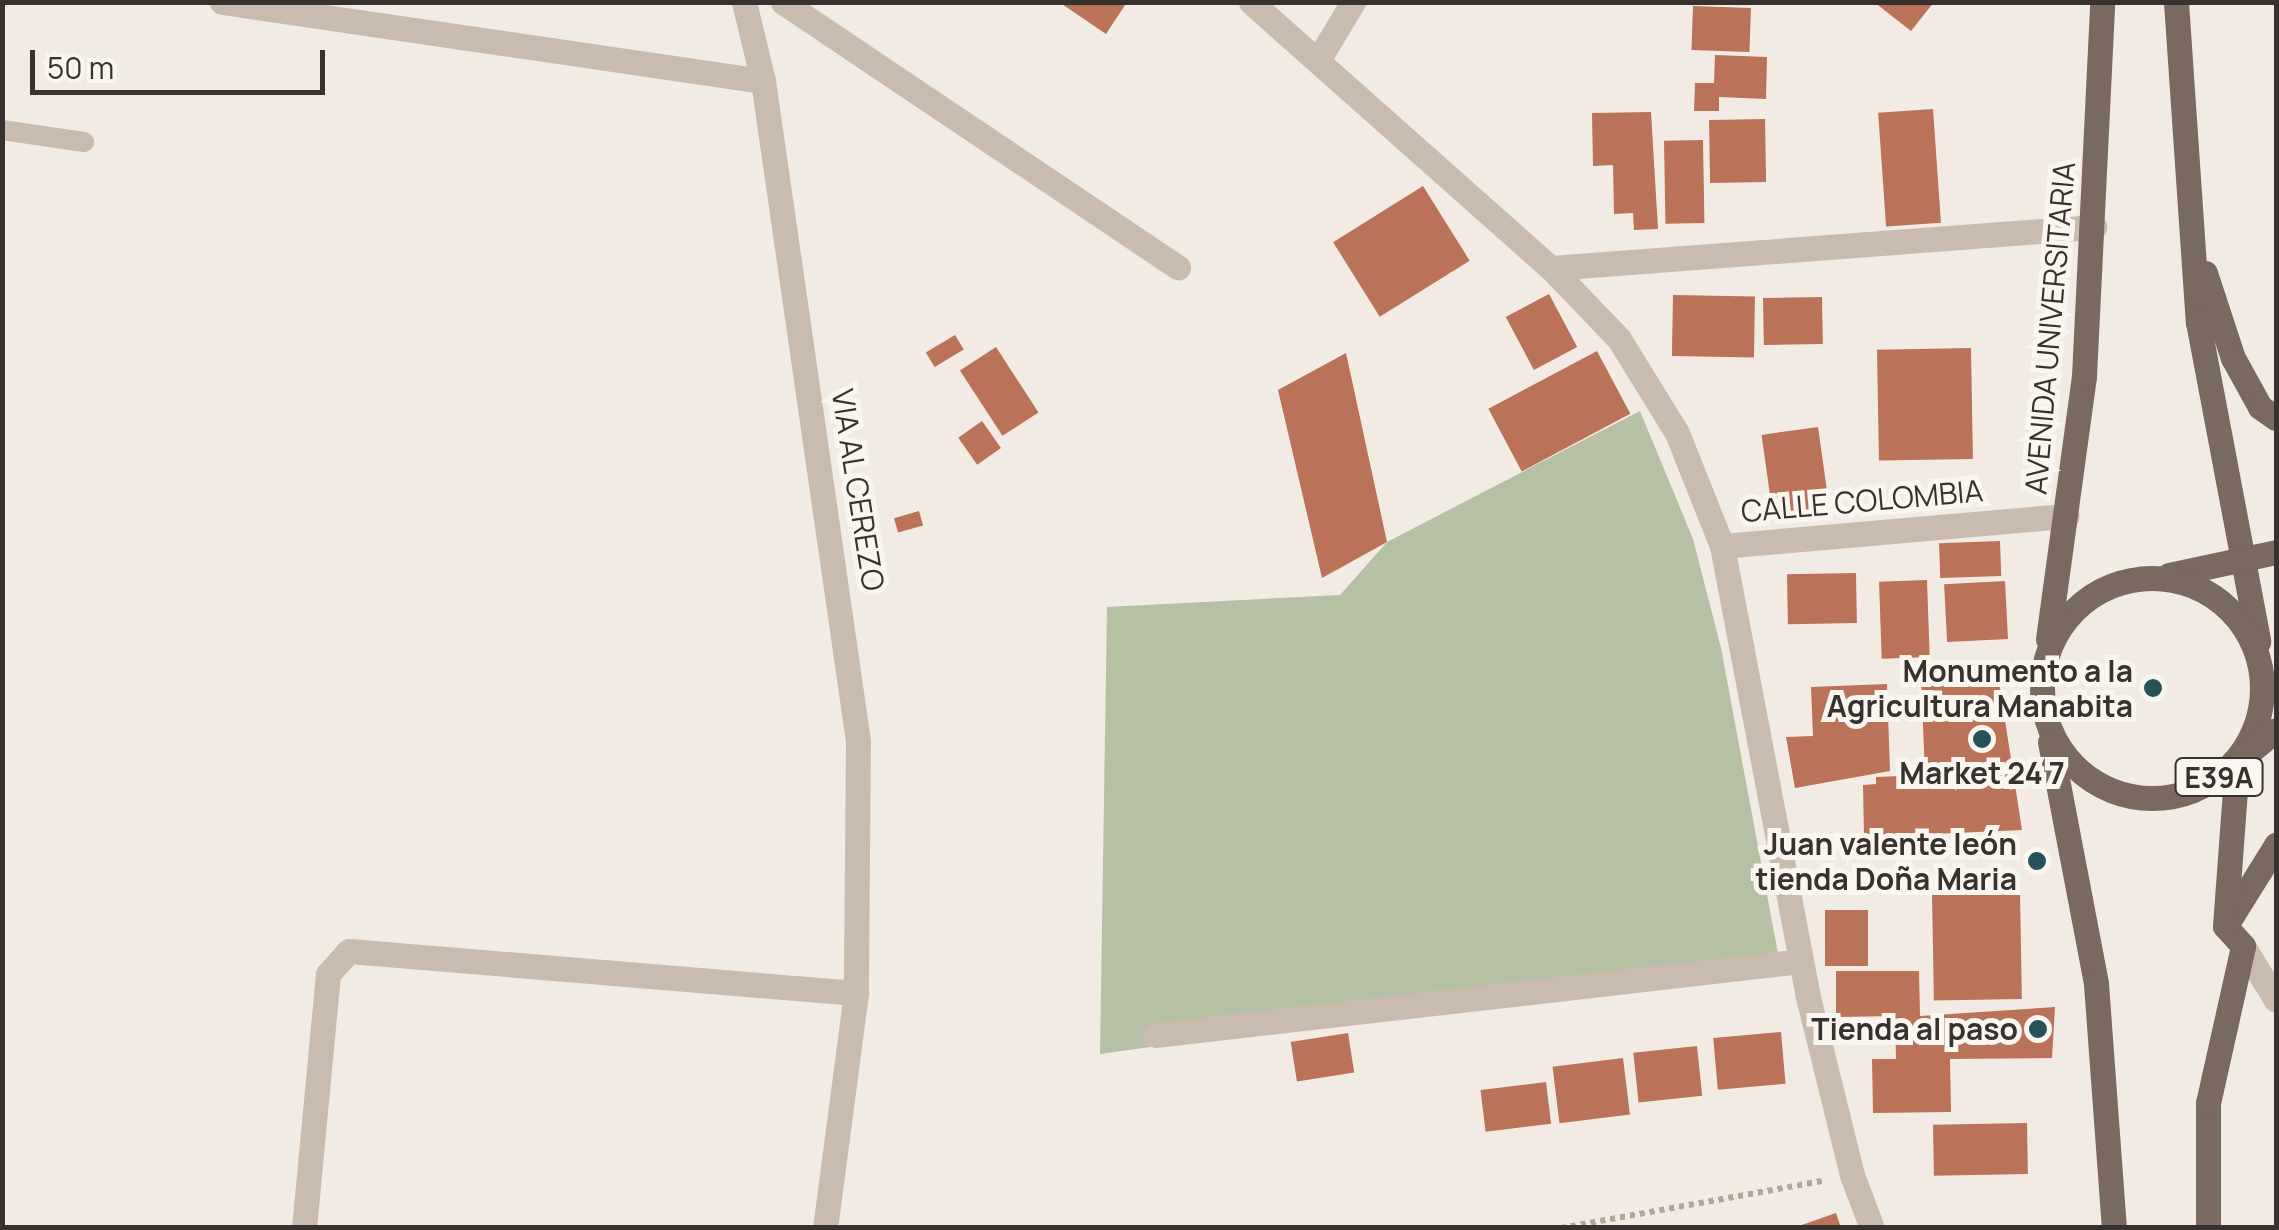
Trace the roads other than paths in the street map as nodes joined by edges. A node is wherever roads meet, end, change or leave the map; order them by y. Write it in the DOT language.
graph roads {
  1 [pos="222,2"];
  2 [pos="744,2"];
  3 [pos="783,2"];
  4 [pos="1251,2"];
  5 [pos="1353,2"];
  6 [pos="2102,2"];
  7 [pos="2176,2"];
  8 [pos="1318,60"];
  9 [pos="762,81"];
  10 [pos="2,130"];
  11 [pos="84,142"];
  12 [pos="2188,213"];
  13 [pos="2094,226"];
  14 [pos="1178,267"];
  15 [pos="1551,268"];
  16 [pos="2276,418"];
  17 [pos="2067,516"];
  18 [pos="1722,546"];
  19 [pos="2276,552"];
  20 [pos="2248,563"];
  21 [pos="2117,582"];
  22 [pos="2260,654"];
  23 [pos="2045,658"];
  24 [pos="2044,718"];
  25 [pos="2276,730"];
  26 [pos="2237,762"];
  27 [pos="2276,844"];
  28 [pos="2225,926"];
  29 [pos="2243,946"];
  30 [pos="1801,962"];
  31 [pos="856,993"];
  32 [pos="2276,1000"];
  33 [pos="1155,1035"];
  34 [pos="304,1228"];
  35 [pos="826,1228"];
  36 [pos="1872,1228"];
  37 [pos="2114,1228"];
  38 [pos="2208,1228"];
  1 -- 9 [label="street"];
  2 -- 9 [label="street, VIA AL CEREZO"];
  3 -- 14 [label="street"];
  4 -- 8 [label="street"];
  5 -- 8 [label="street"];
  6 -- 13 [label="main road, AVENIDA UNIVERSITARIA"];
  7 -- 12 [label="main road"];
  8 -- 15 [label="street"];
  9 -- 31 [label="street, VIA AL CEREZO"];
  10 -- 11 [label="lane"];
  12 -- 16 [label="main road"];
  12 -- 20 [label="main road"];
  13 -- 15 [label="street"];
  13 -- 17 [label="main road, AVENIDA UNIVERSITARIA"];
  15 -- 18 [label="street"];
  17 -- 18 [label="street, CALLE COLOMBIA"];
  17 -- 23 [label="main road, AVENIDA UNIVERSITARIA"];
  18 -- 30 [label="street"];
  19 -- 20 [label="main road"];
  20 -- 21 [label="main road"];
  20 -- 22 [label="main road"];
  21 -- 22 [label="main road"];
  21 -- 23 [label="main road"];
  22 -- 26 [label="main road, E39A"];
  23 -- 24 [label="main road"];
  24 -- 26 [label="main road, E39A"];
  24 -- 37 [label="main road"];
  25 -- 26 [label="main road, E39A"];
  26 -- 28 [label="main road, E39A"];
  27 -- 28 [label="main road"];
  28 -- 29 [label="main road"];
  29 -- 32 [label="street"];
  29 -- 38 [label="main road"];
  30 -- 33 [label="street"];
  30 -- 36 [label="street"];
  31 -- 34 [label="street"];
  31 -- 35 [label="street, VIA AL CEREZO"];
}
